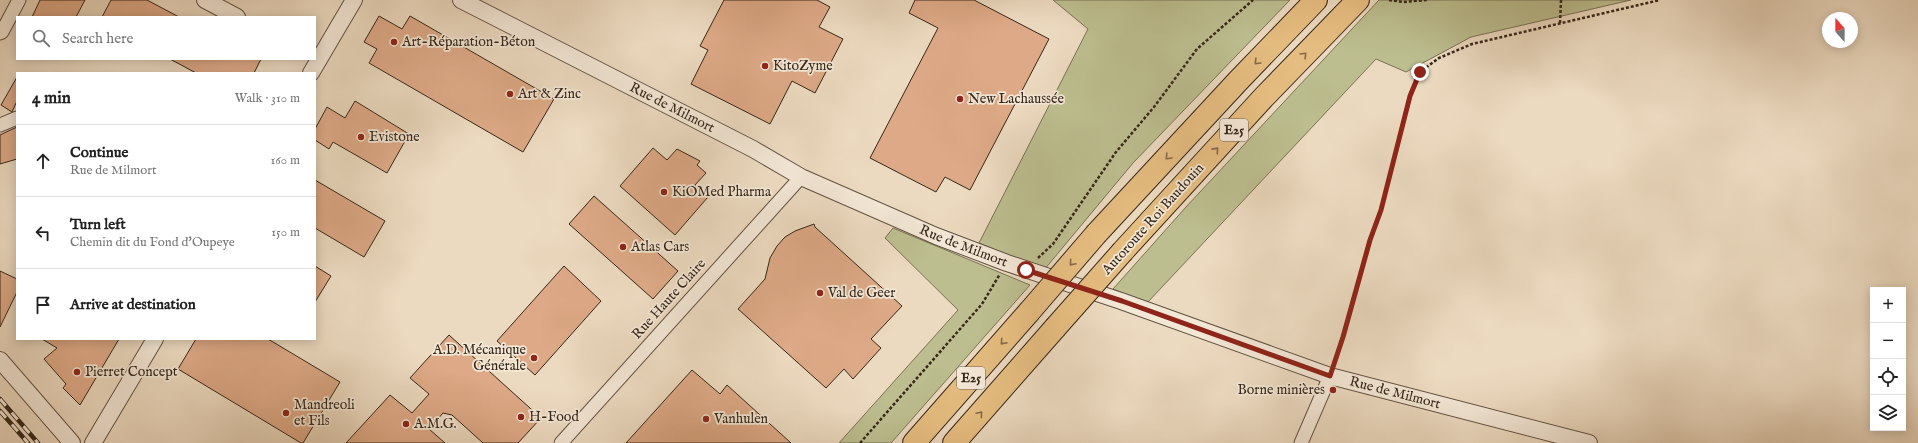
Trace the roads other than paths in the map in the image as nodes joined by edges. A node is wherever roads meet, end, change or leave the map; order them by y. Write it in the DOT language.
graph roads {
  1 [pos="19,0"];
  2 [pos="204,0"];
  3 [pos="354,0"];
  4 [pos="461,0"];
  5 [pos="1315,2"];
  6 [pos="1352,5"];
  7 [pos="235,16"];
  8 [pos="0,33"];
  9 [pos="315,63"];
  10 [pos="16,118"];
  11 [pos="0,125"];
  12 [pos="801,177"];
  13 [pos="154,340"];
  14 [pos="0,360"];
  15 [pos="1330,376"];
  16 [pos="72,443"];
  17 [pos="94,443"];
  18 [pos="561,443"];
  19 [pos="914,443"];
  20 [pos="954,443"];
  21 [pos="1301,443"];
  22 [pos="1589,443"];
  1 -- 8 [label="street"];
  2 -- 7 [label="street"];
  3 -- 9 [label="street"];
  4 -- 12 [label="street, Rue de Milmort"];
  5 -- 19 [label="highway, E25, one-way, bridge"];
  20 -- 6 [label="highway, Autoroute Roi Baudouin / E25, one-way, bridge"];
  10 -- 11 [label="street"];
  12 -- 15 [label="street, Rue de Milmort"];
  12 -- 18 [label="street, Rue Haute Claire"];
  13 -- 17 [label="street"];
  14 -- 16 [label="street"];
  15 -- 21 [label="street"];
  15 -- 22 [label="street, Rue de Milmort"];
}
